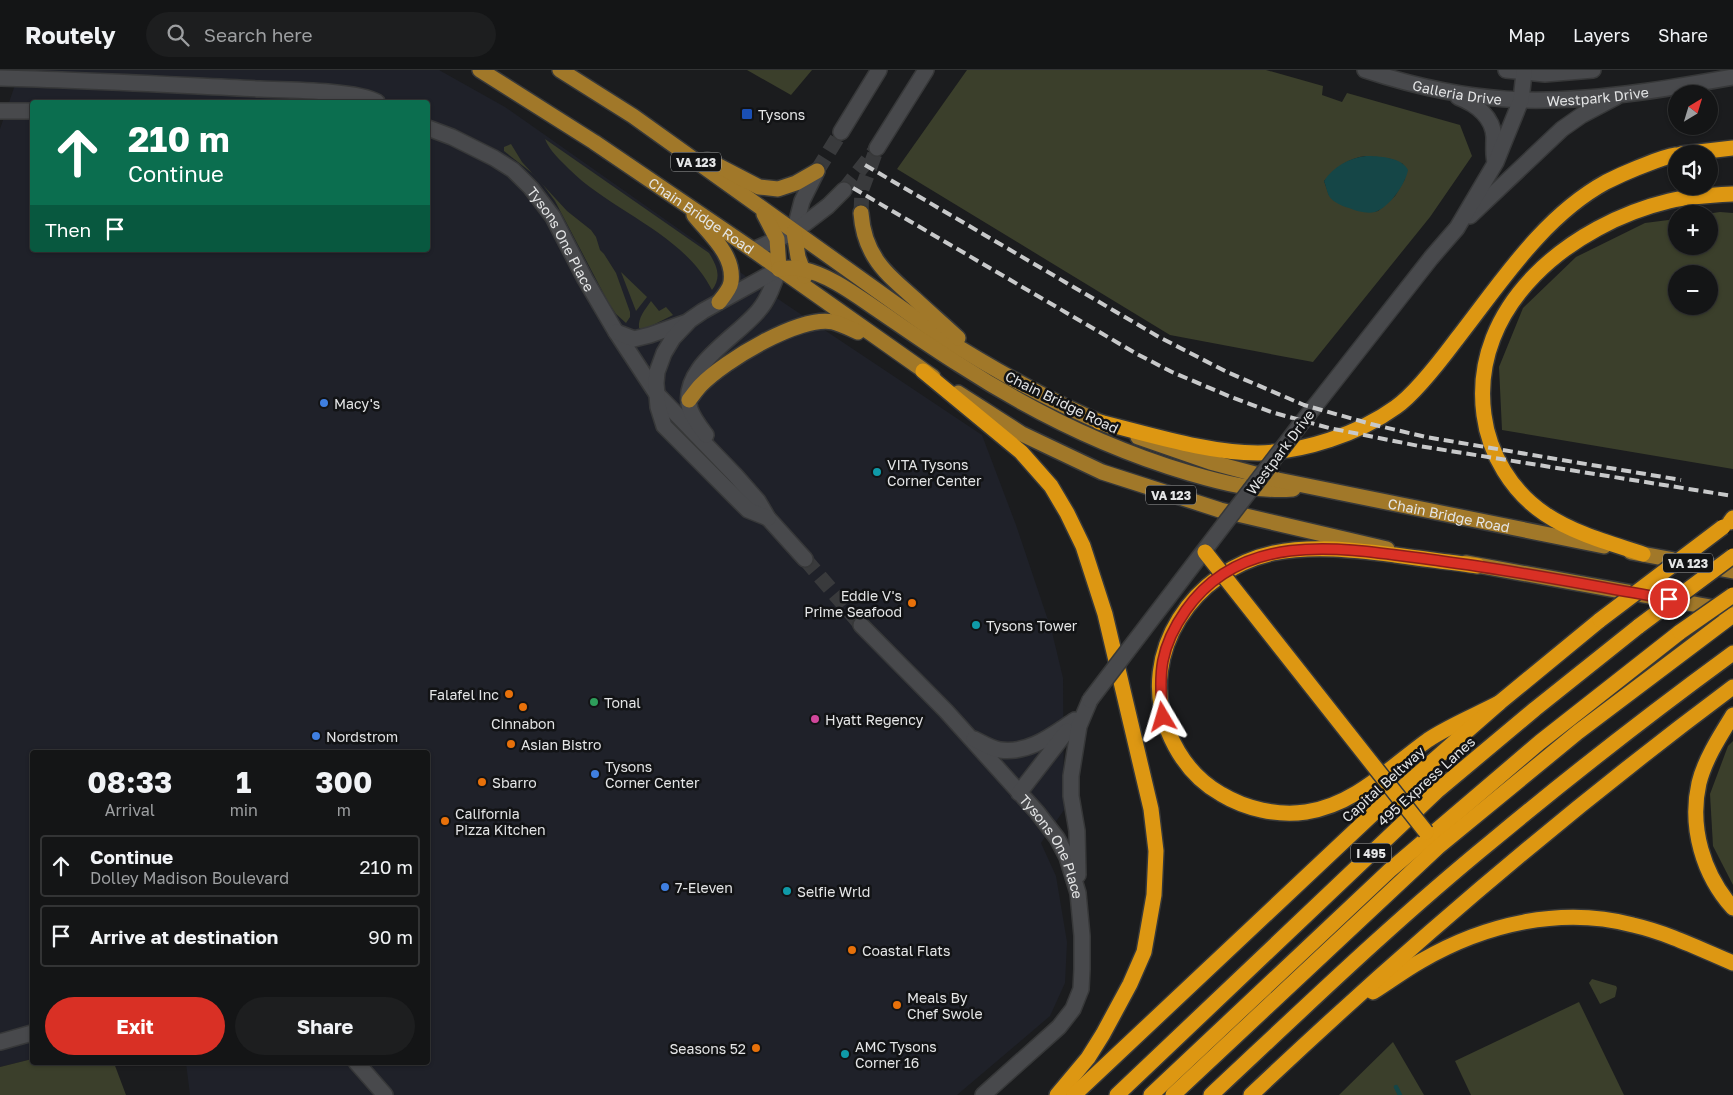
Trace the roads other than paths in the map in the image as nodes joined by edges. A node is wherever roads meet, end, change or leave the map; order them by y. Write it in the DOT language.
graph roads {
  1 [pos="480,70"];
  2 [pos="560,70"];
  3 [pos="879,70"];
  4 [pos="926,70"];
  5 [pos="1365,70"];
  6 [pos="1506,70"];
  7 [pos="1593,70"];
  8 [pos="1524,73"];
  9 [pos="1733,77"];
  10 [pos="0,78"];
  11 [pos="1433,89"];
  12 [pos="1624,93"];
  13 [pos="373,100"];
  14 [pos="1521,100"];
  15 [pos="0,111"];
  16 [pos="30,111"];
  17 [pos="632,116"];
  18 [pos="430,129"];
  19 [pos="841,132"];
  20 [pos="877,148"];
  21 [pos="1733,148"];
  22 [pos="1718,150"];
  23 [pos="1668,158"];
  24 [pos="1496,162"];
  25 [pos="817,171"];
  26 [pos="844,190"];
  27 [pos="1733,194"];
  28 [pos="686,204"];
  29 [pos="760,208"];
  30 [pos="861,213"];
  31 [pos="1457,228"];
  32 [pos="794,232"];
  33 [pos="777,240"];
  34 [pos="753,250"];
  35 [pos="779,269"];
  36 [pos="803,269"];
  37 [pos="820,298"];
  38 [pos="719,302"];
  39 [pos="690,320"];
  40 [pos="616,332"];
  41 [pos="893,349"];
  42 [pos="991,367"];
  43 [pos="923,371"];
  44 [pos="656,393"];
  45 [pos="689,400"];
  46 [pos="1099,422"];
  47 [pos="736,476"];
  48 [pos="1312,488"];
  49 [pos="768,518"];
  50 [pos="1730,522"];
  51 [pos="1205,552"];
  52 [pos="1643,554"];
  53 [pos="1733,556"];
  54 [pos="805,559"];
  55 [pos="1478,566"];
  56 [pos="1733,571"];
  57 [pos="1733,595"];
  58 [pos="1733,611"];
  59 [pos="1733,615"];
  60 [pos="861,624"];
  61 [pos="1733,653"];
  62 [pos="1733,687"];
  63 [pos="1090,700"];
  64 [pos="1499,703"];
  65 [pos="1733,715"];
  66 [pos="1075,720"];
  67 [pos="968,737"];
  68 [pos="1019,792"];
  69 [pos="1431,838"];
  70 [pos="1078,893"];
  71 [pos="1733,908"];
  72 [pos="1733,963"];
  73 [pos="1330,1020"];
  74 [pos="30,1034"];
  75 [pos="0,1042"];
  76 [pos="359,1065"];
  77 [pos="385,1095"];
  78 [pos="983,1095"];
  79 [pos="1058,1095"];
  80 [pos="1074,1095"];
  81 [pos="1116,1095"];
  82 [pos="1151,1095"];
  83 [pos="1173,1095"];
  84 [pos="1211,1095"];
  85 [pos="1251,1095"];
  1 -- 28 [label="main road, Chain Bridge Road / VA 123"];
  2 -- 17 [label="main road, Chain Bridge Road / VA 123"];
  3 -- 19 [label="street"];
  4 -- 20 [label="street"];
  5 -- 11 [label="street, Galleria Drive"];
  6 -- 8 [label="street, Galleria Drive"];
  7 -- 8 [label="street, Westpark Drive"];
  8 -- 14 [label="street, Westpark Drive"];
  9 -- 12 [label="street, Westpark Drive"];
  10 -- 13 [label="street"];
  11 -- 14 [label="street, Galleria Drive"];
  11 -- 24 [label="street"];
  12 -- 14 [label="street, Westpark Drive"];
  12 -- 31 [label="street"];
  14 -- 24 [label="street, Westpark Drive"];
  15 -- 16 [label="street"];
  17 -- 25 [label="main road"];
  17 -- 29 [label="main road, Chain Bridge Road / VA 123"];
  18 -- 40 [label="street, Tysons One Place"];
  21 -- 22 [label="highway"];
  23 -- 46 [label="highway"];
  24 -- 31 [label="street, Westpark Drive"];
  25 -- 32 [label="street"];
  26 -- 32 [label="street"];
  27 -- 52 [label="highway"];
  28 -- 34 [label="main road, Chain Bridge Road / VA 123"];
  28 -- 38 [label="main road"];
  29 -- 32 [label="main road, Chain Bridge Road / VA 123"];
  29 -- 33 [label="main road"];
  30 -- 42 [label="main road"];
  31 -- 51 [label="street, Westpark Drive, bridge"];
  32 -- 33 [label="street"];
  32 -- 36 [label="main road"];
  32 -- 42 [label="main road, Chain Bridge Road / VA 123"];
  33 -- 34 [label="street"];
  33 -- 35 [label="main road"];
  34 -- 35 [label="main road, Chain Bridge Road / VA 123"];
  35 -- 36 [label="main road"];
  35 -- 37 [label="main road, Chain Bridge Road / VA 123"];
  35 -- 38 [label="street"];
  35 -- 45 [label="street"];
  36 -- 37 [label="main road"];
  36 -- 48 [label="main road"];
  37 -- 41 [label="main road, Chain Bridge Road / VA 123"];
  38 -- 39 [label="street"];
  39 -- 40 [label="street"];
  39 -- 44 [label="street"];
  40 -- 44 [label="street, Tysons One Place"];
  41 -- 43 [label="main road, Chain Bridge Road / VA 123"];
  41 -- 45 [label="main road"];
  42 -- 46 [label="main road, Chain Bridge Road / VA 123"];
  43 -- 55 [label="main road, Chain Bridge Road / VA 123"];
  43 -- 79 [label="highway"];
  44 -- 47 [label="street, Tysons One Place"];
  44 -- 49 [label="street, Tysons One Place"];
  45 -- 47 [label="street"];
  46 -- 48 [label="main road, Chain Bridge Road / VA 123"];
  47 -- 49 [label="street, Tysons One Place"];
  48 -- 52 [label="main road, Chain Bridge Road / VA 123"];
  49 -- 54 [label="street, Tysons One Place"];
  50 -- 64 [label="highway, Capital Beltway / I 495, bridge"];
  51 -- 63 [label="street, Westpark Drive, bridge"];
  51 -- 69 [label="highway, bridge"];
  52 -- 56 [label="main road, VA 123"];
  53 -- 81 [label="highway, 495 Express Lanes / I 495, bridge"];
  55 -- 58 [label="main road, VA 123"];
  55 -- 64 [label="highway"];
  57 -- 69 [label="highway, bridge"];
  59 -- 69 [label="highway"];
  60 -- 67 [label="street, Tysons One Place"];
  61 -- 84 [label="highway"];
  62 -- 73 [label="highway"];
  63 -- 66 [label="street, Westpark Drive"];
  63 -- 70 [label="street"];
  64 -- 80 [label="highway, Capital Beltway / I 495"];
  65 -- 71 [label="highway"];
  66 -- 67 [label="street"];
  66 -- 68 [label="street, Westpark Drive"];
  67 -- 68 [label="street, Tysons One Place"];
  68 -- 70 [label="street, Tysons One Place"];
  69 -- 82 [label="highway"];
  69 -- 83 [label="highway"];
  70 -- 78 [label="street, Tysons One Place"];
  72 -- 73 [label="highway"];
  73 -- 85 [label="highway"];
  74 -- 75 [label="street"];
  76 -- 77 [label="street"];
}
